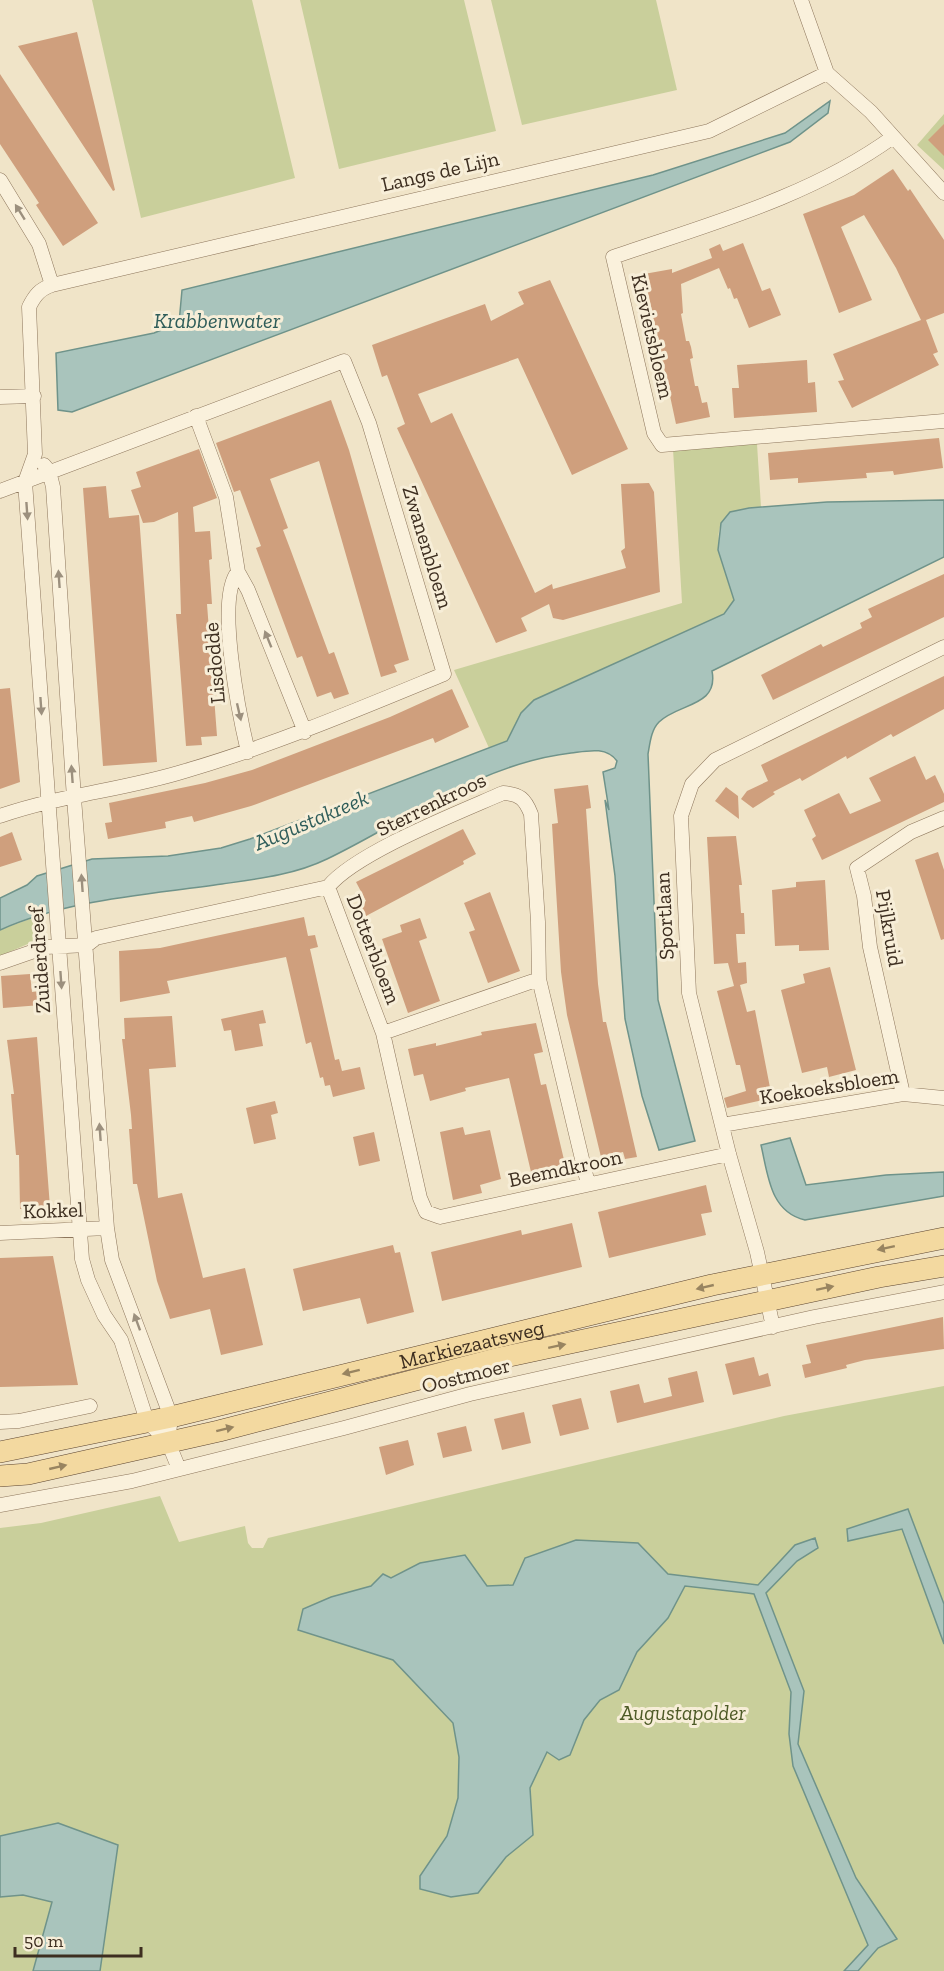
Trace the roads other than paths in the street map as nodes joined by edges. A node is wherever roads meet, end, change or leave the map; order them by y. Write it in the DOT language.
graph roads {
  1 [pos="801,0"];
  2 [pos="827,73"];
  3 [pos="893,137"];
  4 [pos="0,180"];
  5 [pos="944,193"];
  6 [pos="52,285"];
  7 [pos="34,396"];
  8 [pos="0,397"];
  9 [pos="196,416"];
  10 [pos="944,421"];
  11 [pos="35,454"];
  12 [pos="49,471"];
  13 [pos="25,482"];
  14 [pos="0,491"];
  15 [pos="238,572"];
  16 [pos="944,647"];
  17 [pos="305,732"];
  18 [pos="248,752"];
  19 [pos="74,798"];
  20 [pos="47,801"];
  21 [pos="0,816"];
  22 [pos="944,818"];
  23 [pos="328,887"];
  24 [pos="87,945"];
  25 [pos="59,946"];
  26 [pos="0,963"];
  27 [pos="539,979"];
  28 [pos="383,1033"];
  29 [pos="903,1094"];
  30 [pos="944,1098"];
  31 [pos="722,1125"];
  32 [pos="729,1154"];
  33 [pos="588,1184"];
  34 [pos="420,1198"];
  35 [pos="107,1228"];
  36 [pos="80,1231"];
  37 [pos="0,1233"];
  38 [pos="944,1238"];
  39 [pos="944,1266"];
  40 [pos="762,1275"];
  41 [pos="944,1292"];
  42 [pos="768,1301"];
  43 [pos="773,1327"];
  44 [pos="90,1406"];
  45 [pos="171,1417"];
  46 [pos="147,1421"];
  47 [pos="0,1422"];
  48 [pos="168,1442"];
  49 [pos="0,1452"];
  50 [pos="179,1469"];
  51 [pos="0,1476"];
  52 [pos="0,1505"];
  1 -- 2 [label="street"];
  2 -- 3 [label="street"];
  2 -- 6 [label="street, Langs de Lijn"];
  3 -- 5 [label="street"];
  3 -- 10 [label="street, Kievietsbloem"];
  6 -- 4 [label="street, one-way"];
  6 -- 7 [label="street, Zuiderdreef"];
  7 -- 8 [label="street"];
  7 -- 11 [label="street, Zuiderdreef"];
  9 -- 12 [label="street, Zwanenbloem"];
  9 -- 15 [label="street, Lisdodde"];
  9 -- 17 [label="street, Zwanenbloem"];
  11 -- 12 [label="street"];
  11 -- 13 [label="street, Zuiderdreef"];
  12 -- 13 [label="street, Zwanenbloem"];
  19 -- 12 [label="street, Zuiderdreef, one-way"];
  13 -- 14 [label="street, Zwanenbloem"];
  13 -- 20 [label="street, Zuiderdreef, one-way"];
  17 -- 15 [label="street, Lisdodde, one-way"];
  15 -- 18 [label="street, Lisdodde, one-way"];
  16 -- 31 [label="street, Sportlaan"];
  17 -- 18 [label="street, Zwanenbloem"];
  18 -- 19 [label="street, Zwanenbloem"];
  19 -- 20 [label="street, Zwanenbloem"];
  24 -- 19 [label="street, Zuiderdreef, one-way"];
  20 -- 21 [label="street, Zwanenbloem"];
  20 -- 25 [label="street, Zuiderdreef"];
  22 -- 29 [label="street, Pijlkruid"];
  23 -- 24 [label="street, Dotterbloem"];
  23 -- 27 [label="street, Sterrenkroos"];
  23 -- 28 [label="street, Dotterbloem"];
  24 -- 25 [label="street, Dotterbloem"];
  35 -- 24 [label="street, Zuiderdreef, one-way"];
  25 -- 26 [label="street, Dotterbloem"];
  25 -- 36 [label="street, Zuiderdreef, one-way"];
  27 -- 28 [label="street"];
  27 -- 33 [label="street, Sterrenkroos"];
  28 -- 34 [label="street, Dotterbloem"];
  29 -- 30 [label="street, Koekoeksbloem"];
  29 -- 31 [label="street, Koekoeksbloem"];
  31 -- 32 [label="street, Sportlaan"];
  32 -- 33 [label="street, Beemdkroon"];
  32 -- 40 [label="street, Sportlaan"];
  33 -- 34 [label="street, Beemdkroon"];
  35 -- 36 [label="street, Kokkel"];
  45 -- 35 [label="street, Zuiderdreef, one-way"];
  36 -- 37 [label="street, Kokkel"];
  36 -- 46 [label="street, Zuiderdreef"];
  38 -- 40 [label="main road, Markiezaatsweg, one-way"];
  42 -- 39 [label="main road, Markiezaatsweg, one-way"];
  40 -- 42 [label="street, Sportlaan"];
  40 -- 45 [label="main road, Markiezaatsweg, one-way"];
  41 -- 43 [label="street, Oostmoer"];
  42 -- 43 [label="street, Sportlaan"];
  48 -- 42 [label="main road, Markiezaatsweg, one-way"];
  43 -- 50 [label="street, Oostmoer"];
  44 -- 47 [label="street"];
  45 -- 46 [label="main road, Markiezaatsweg"];
  45 -- 48 [label="street, Zuiderdreef"];
  46 -- 48 [label="street, Zuiderdreef"];
  46 -- 49 [label="main road, Markiezaatsweg"];
  48 -- 50 [label="street, Zuiderdreef"];
  51 -- 48 [label="main road, Markiezaatsweg, one-way"];
  50 -- 52 [label="street, Oostmoer"];
}
